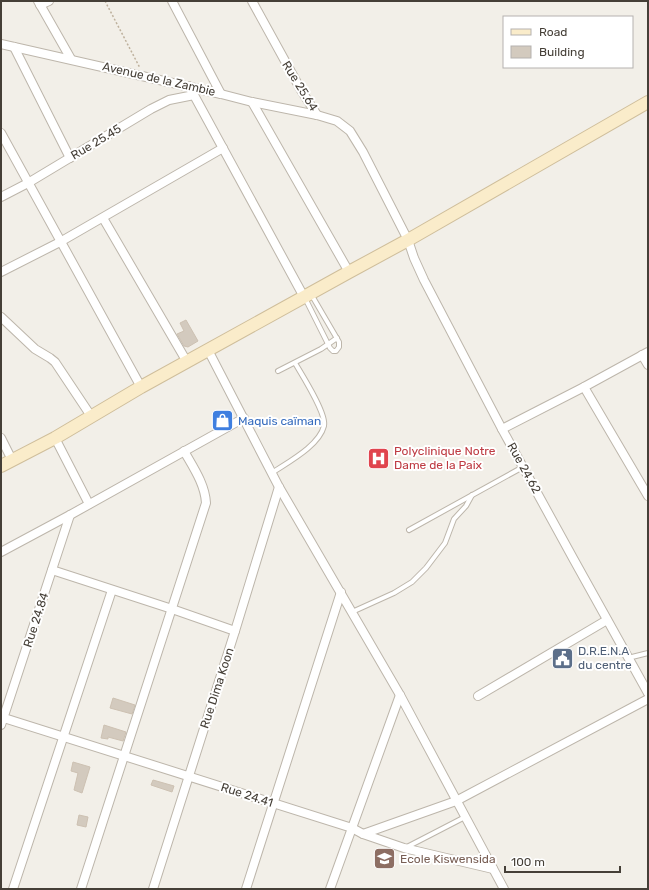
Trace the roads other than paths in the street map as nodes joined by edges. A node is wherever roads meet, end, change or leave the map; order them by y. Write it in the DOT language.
graph roads {
  1 [pos="49,1"];
  2 [pos="172,1"];
  3 [pos="252,1"];
  4 [pos="39,3"];
  5 [pos="1,44"];
  6 [pos="14,47"];
  7 [pos="71,59"];
  8 [pos="189,86"];
  9 [pos="221,94"];
  10 [pos="194,95"];
  11 [pos="252,102"];
  12 [pos="648,102"];
  13 [pos="317,114"];
  14 [pos="1,133"];
  15 [pos="223,148"];
  16 [pos="70,158"];
  17 [pos="28,183"];
  18 [pos="1,197"];
  19 [pos="103,218"];
  20 [pos="408,240"];
  21 [pos="60,242"];
  22 [pos="1,272"];
  23 [pos="349,272"];
  24 [pos="307,295"];
  25 [pos="1,317"];
  26 [pos="337,338"];
  27 [pos="328,344"];
  28 [pos="208,350"];
  29 [pos="645,354"];
  30 [pos="187,362"];
  31 [pos="296,363"];
  32 [pos="648,365"];
  33 [pos="278,371"];
  34 [pos="141,387"];
  35 [pos="584,387"];
  36 [pos="91,416"];
  37 [pos="244,418"];
  38 [pos="502,429"];
  39 [pos="1,438"];
  40 [pos="54,438"];
  41 [pos="184,451"];
  42 [pos="12,460"];
  43 [pos="1,466"];
  44 [pos="524,467"];
  45 [pos="272,473"];
  46 [pos="280,487"];
  47 [pos="472,495"];
  48 [pos="648,496"];
  49 [pos="89,504"];
  50 [pos="70,515"];
  51 [pos="409,530"];
  52 [pos="1,552"];
  53 [pos="52,570"];
  54 [pos="112,590"];
  55 [pos="341,592"];
  56 [pos="172,609"];
  57 [pos="352,612"];
  58 [pos="607,620"];
  59 [pos="235,631"];
  60 [pos="648,653"];
  61 [pos="628,658"];
  62 [pos="647,688"];
  63 [pos="400,695"];
  64 [pos="478,696"];
  65 [pos="648,699"];
  66 [pos="2,720"];
  67 [pos="64,737"];
  68 [pos="124,756"];
  69 [pos="190,776"];
  70 [pos="456,800"];
  71 [pos="274,804"];
  72 [pos="465,817"];
  73 [pos="352,828"];
  74 [pos="363,834"];
  75 [pos="404,848"];
  76 [pos="493,869"];
  77 [pos="13,889"];
  78 [pos="81,889"];
  79 [pos="153,889"];
  80 [pos="246,889"];
  81 [pos="330,889"];
  82 [pos="504,889"];
  1 -- 4 [label="street"];
  2 -- 9 [label="street"];
  3 -- 13 [label="street, Rue 25.64"];
  4 -- 7 [label="street"];
  5 -- 6 [label="street, Avenue de la Zambie"];
  6 -- 7 [label="street, Avenue de la Zambie"];
  6 -- 16 [label="street"];
  7 -- 8 [label="street, Avenue de la Zambie"];
  8 -- 9 [label="street, Avenue de la Zambie"];
  8 -- 10 [label="street"];
  9 -- 11 [label="street, Avenue de la Zambie"];
  10 -- 15 [label="street"];
  10 -- 16 [label="street, Rue 25.45"];
  11 -- 13 [label="street, Avenue de la Zambie"];
  11 -- 23 [label="street"];
  12 -- 20 [label="street"];
  13 -- 20 [label="street, Rue 25.64"];
  14 -- 17 [label="street"];
  15 -- 19 [label="street"];
  15 -- 24 [label="street"];
  16 -- 17 [label="street, Rue 25.45"];
  17 -- 18 [label="street, Rue 25.45"];
  17 -- 21 [label="street"];
  19 -- 21 [label="street"];
  19 -- 30 [label="street"];
  20 -- 23 [label="street"];
  20 -- 38 [label="street, Rue 24.62"];
  21 -- 22 [label="street"];
  21 -- 34 [label="street"];
  23 -- 24 [label="street"];
  24 -- 26 [label="lane"];
  24 -- 27 [label="lane"];
  24 -- 28 [label="street"];
  25 -- 36 [label="street"];
  26 -- 27 [label="lane"];
  26 -- 27 [label="lane"];
  27 -- 31 [label="lane"];
  28 -- 30 [label="street"];
  28 -- 37 [label="street"];
  29 -- 32 [label="street"];
  29 -- 35 [label="street"];
  30 -- 34 [label="street"];
  31 -- 33 [label="lane"];
  31 -- 45 [label="lane"];
  34 -- 36 [label="street"];
  35 -- 38 [label="street"];
  35 -- 48 [label="street"];
  36 -- 40 [label="street"];
  37 -- 41 [label="street"];
  37 -- 45 [label="street"];
  38 -- 44 [label="street, Rue 24.62"];
  39 -- 42 [label="street"];
  40 -- 42 [label="street"];
  40 -- 49 [label="street"];
  41 -- 49 [label="street"];
  41 -- 56 [label="street"];
  42 -- 43 [label="street"];
  44 -- 47 [label="lane"];
  44 -- 58 [label="street, Rue 24.62"];
  45 -- 46 [label="street"];
  46 -- 55 [label="street"];
  46 -- 59 [label="street, Rue Dima Koon"];
  47 -- 51 [label="lane"];
  47 -- 57 [label="lane"];
  49 -- 50 [label="street"];
  50 -- 52 [label="street"];
  50 -- 53 [label="street, Rue 24.84"];
  53 -- 54 [label="street"];
  53 -- 66 [label="street, Rue 24.84"];
  54 -- 56 [label="street"];
  54 -- 67 [label="street"];
  55 -- 57 [label="street"];
  55 -- 71 [label="street"];
  56 -- 59 [label="street"];
  56 -- 68 [label="street"];
  57 -- 63 [label="street"];
  58 -- 61 [label="street, Rue 24.62"];
  58 -- 64 [label="street"];
  59 -- 69 [label="street, Rue Dima Koon"];
  60 -- 61 [label="lane"];
  61 -- 62 [label="street, Rue 24.62"];
  63 -- 70 [label="street"];
  63 -- 73 [label="street"];
  65 -- 70 [label="street"];
  66 -- 67 [label="street, Rue 24.41"];
  67 -- 68 [label="street, Rue 24.41"];
  67 -- 77 [label="street"];
  68 -- 69 [label="street, Rue 24.41"];
  68 -- 78 [label="street"];
  69 -- 71 [label="street, Rue 24.41"];
  69 -- 79 [label="street, Rue Dima Koon"];
  70 -- 72 [label="street"];
  70 -- 74 [label="street"];
  71 -- 73 [label="street, Rue 24.41"];
  71 -- 80 [label="street"];
  72 -- 75 [label="lane"];
  72 -- 76 [label="street"];
  73 -- 74 [label="street, Rue 24.41"];
  73 -- 81 [label="street"];
  74 -- 75 [label="street, Rue 24.41"];
  75 -- 76 [label="street, Rue 24.41"];
  76 -- 82 [label="street"];
}
